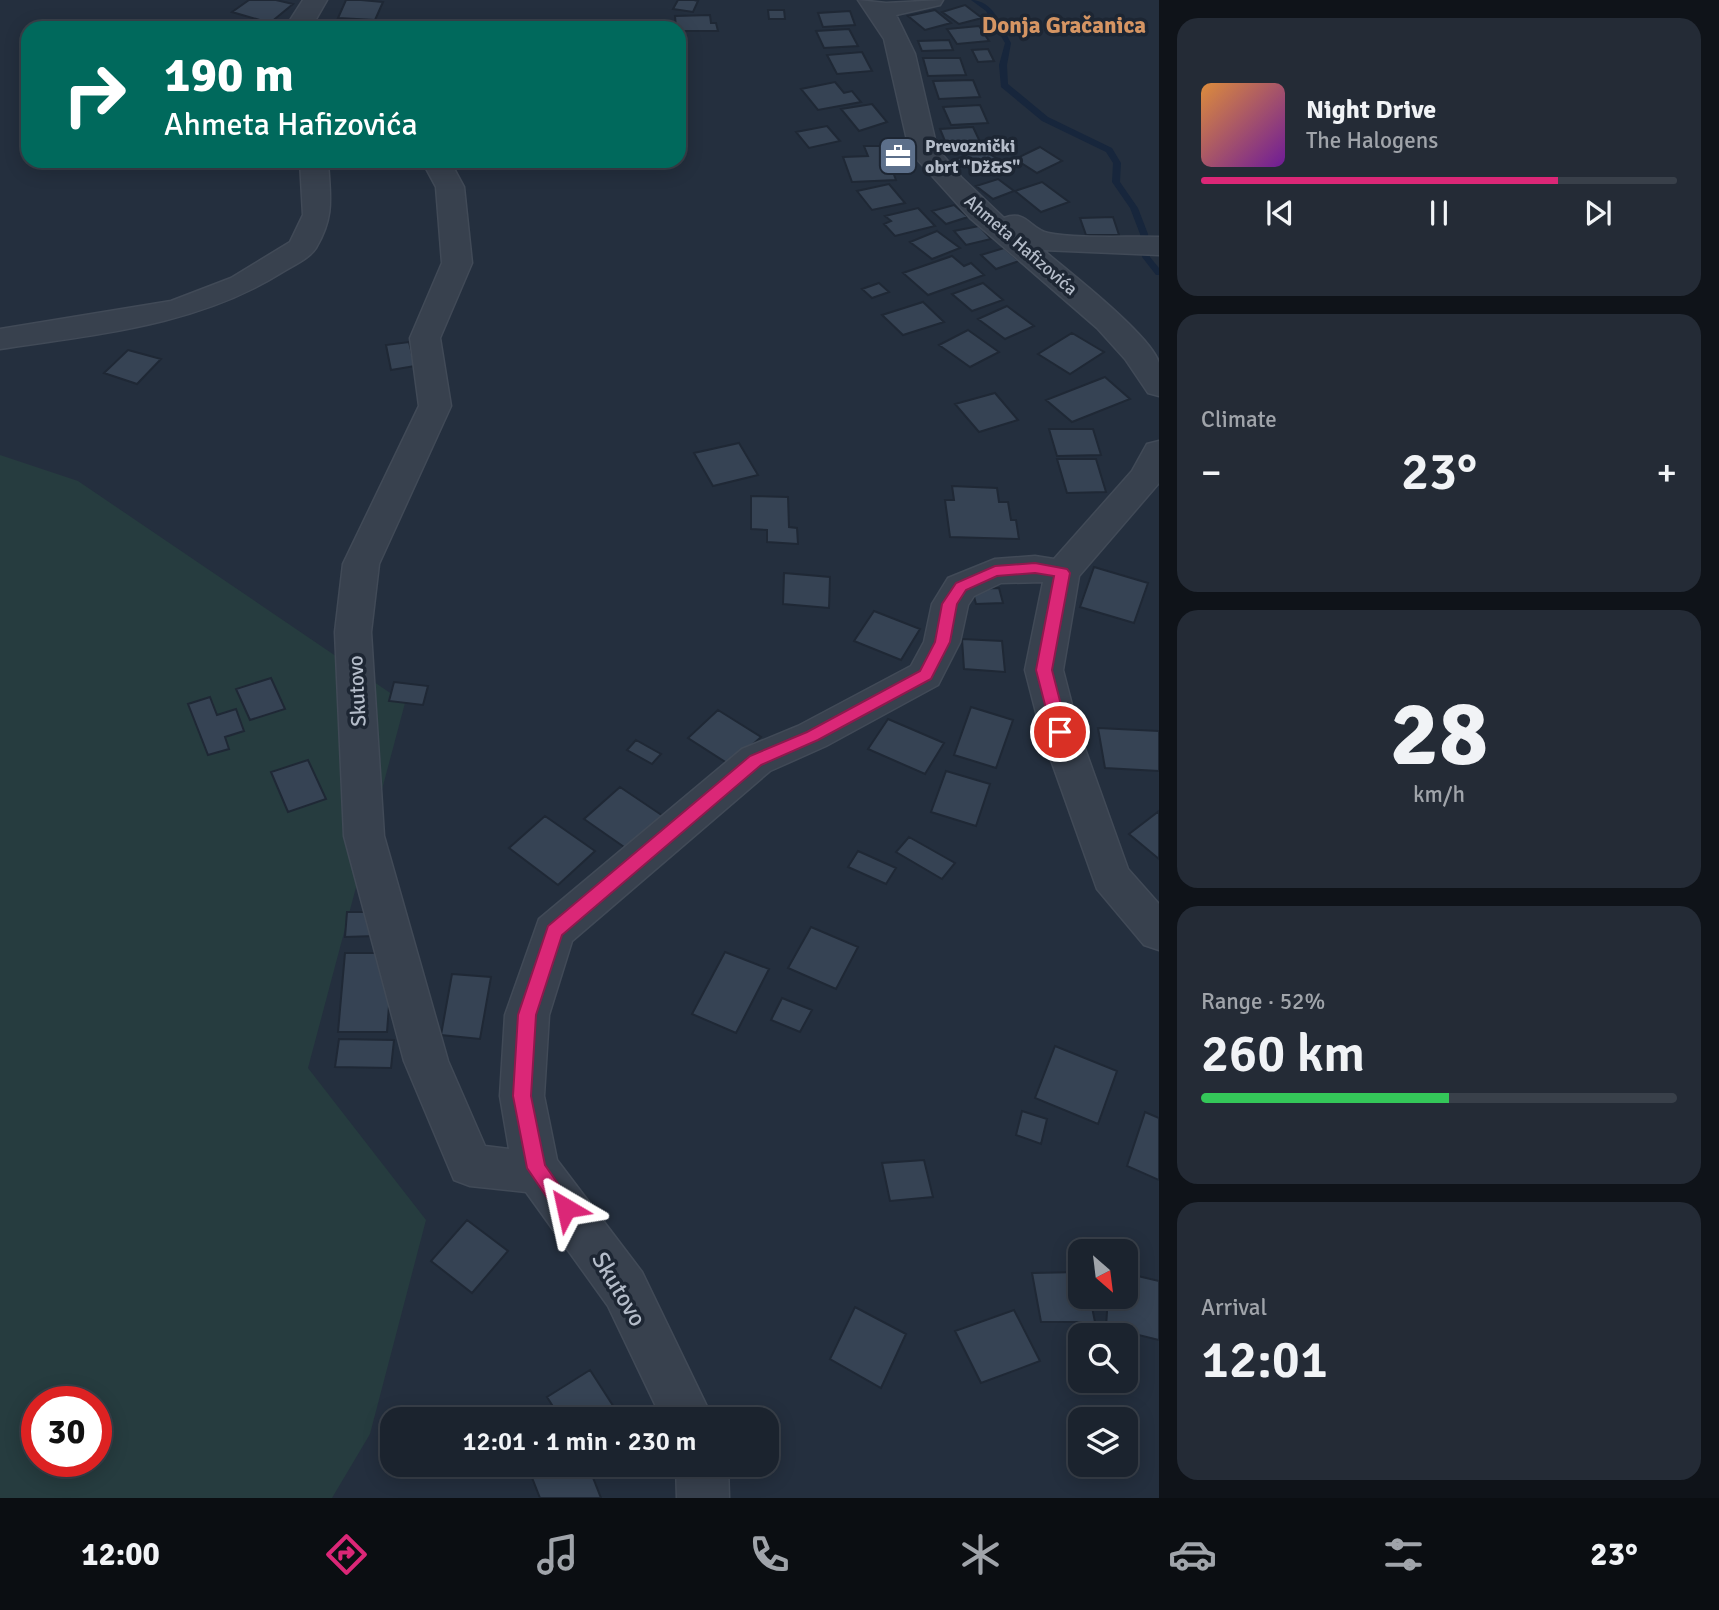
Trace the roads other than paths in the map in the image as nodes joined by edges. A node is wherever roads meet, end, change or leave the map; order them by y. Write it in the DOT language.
graph roads {
  1 [pos="315,0"];
  2 [pos="931,0"];
  3 [pos="876,6"];
  4 [pos="302,21"];
  5 [pos="314,168"];
  6 [pos="440,168"];
  7 [pos="967,197"];
  8 [pos="1038,241"];
  9 [pos="1159,246"];
  10 [pos="0,339"];
  11 [pos="1159,339"];
  12 [pos="1159,386"];
  13 [pos="1159,452"];
  14 [pos="1062,573"];
  15 [pos="1159,933"];
  16 [pos="536,1168"];
  17 [pos="682,1407"];
  18 [pos="702,1477"];
  19 [pos="703,1498"];
  1 -- 4 [label="street"];
  2 -- 3 [label="street, Ahmeta Hafizovića"];
  3 -- 7 [label="street, Ahmeta Hafizovića"];
  5 -- 10 [label="street"];
  6 -- 16 [label="street, Skutovo"];
  7 -- 8 [label="street, Ahmeta Hafizovića"];
  7 -- 12 [label="street, Ahmeta Hafizovića"];
  8 -- 9 [label="street"];
  8 -- 11 [label="street, Ahmeta Hafizovića"];
  13 -- 14 [label="street"];
  14 -- 15 [label="street"];
  14 -- 16 [label="street, Skutovo"];
  16 -- 17 [label="street, Skutovo"];
  18 -- 19 [label="street"];
}
